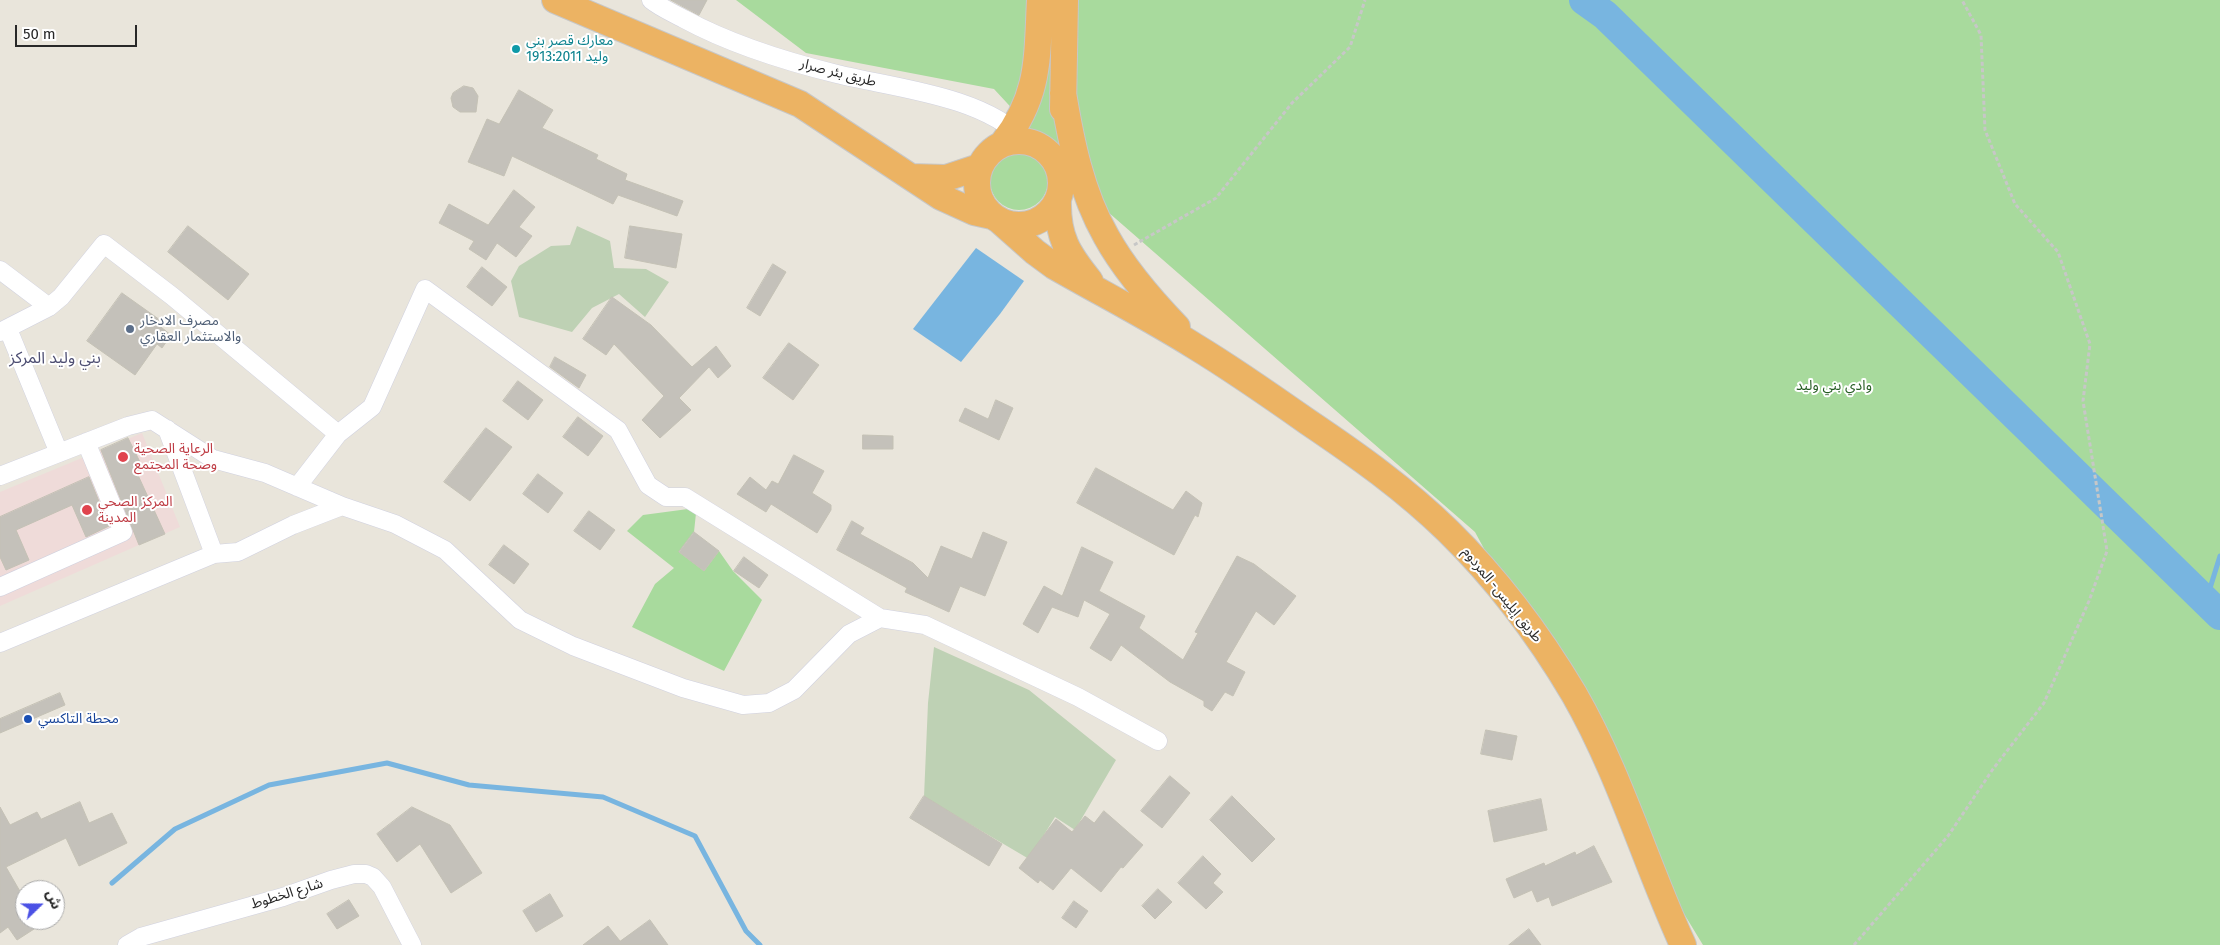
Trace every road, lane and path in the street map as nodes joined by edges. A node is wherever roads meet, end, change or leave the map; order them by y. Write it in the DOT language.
graph roads {
  1 [pos="554,0"];
  2 [pos="651,0"];
  3 [pos="1040,0"];
  4 [pos="1065,0"];
  5 [pos="1365,0"];
  6 [pos="1962,0"];
  7 [pos="1063,92"];
  8 [pos="1014,137"];
  9 [pos="980,167"];
  10 [pos="1061,174"];
  11 [pos="911,177"];
  12 [pos="1058,200"];
  13 [pos="996,219"];
  14 [pos="1134,245"];
  15 [pos="0,270"];
  16 [pos="1096,288"];
  17 [pos="49,307"];
  18 [pos="4,330"];
  19 [pos="1196,347"];
  20 [pos="167,429"];
  21 [pos="338,434"];
  22 [pos="86,442"];
  23 [pos="59,453"];
  24 [pos="0,476"];
  25 [pos="298,487"];
  26 [pos="342,506"];
  27 [pos="214,554"];
  28 [pos="0,587"];
  29 [pos="880,618"];
  30 [pos="0,643"];
  31 [pos="1158,741"];
  32 [pos="127,945"];
  33 [pos="412,945"];
  34 [pos="1683,945"];
  35 [pos="1854,945"];
  1 -- 11 [label="highway"];
  2 -- 8 [label="street, طريق بئر صرار"];
  3 -- 8 [label="highway"];
  4 -- 7 [label="highway"];
  5 -- 14 [label="path"];
  6 -- 35 [label="path"];
  7 -- 10 [label="highway"];
  7 -- 19 [label="highway"];
  8 -- 9 [label="highway"];
  8 -- 10 [label="highway"];
  9 -- 11 [label="highway"];
  9 -- 13 [label="highway"];
  10 -- 12 [label="highway"];
  11 -- 13 [label="highway"];
  12 -- 13 [label="highway"];
  12 -- 16 [label="highway"];
  13 -- 16 [label="highway"];
  15 -- 17 [label="street"];
  16 -- 19 [label="highway"];
  17 -- 18 [label="street"];
  17 -- 21 [label="street"];
  18 -- 23 [label="street"];
  19 -- 34 [label="highway, طريق إيليس- المردوم"];
  20 -- 22 [label="street"];
  20 -- 25 [label="street"];
  20 -- 27 [label="street"];
  21 -- 25 [label="street"];
  21 -- 29 [label="street"];
  22 -- 23 [label="street"];
  22 -- 28 [label="street"];
  23 -- 24 [label="street"];
  25 -- 26 [label="street"];
  26 -- 27 [label="street"];
  26 -- 29 [label="street"];
  27 -- 30 [label="street"];
  29 -- 31 [label="street"];
  32 -- 33 [label="street, شارع الخطوط"];
}
